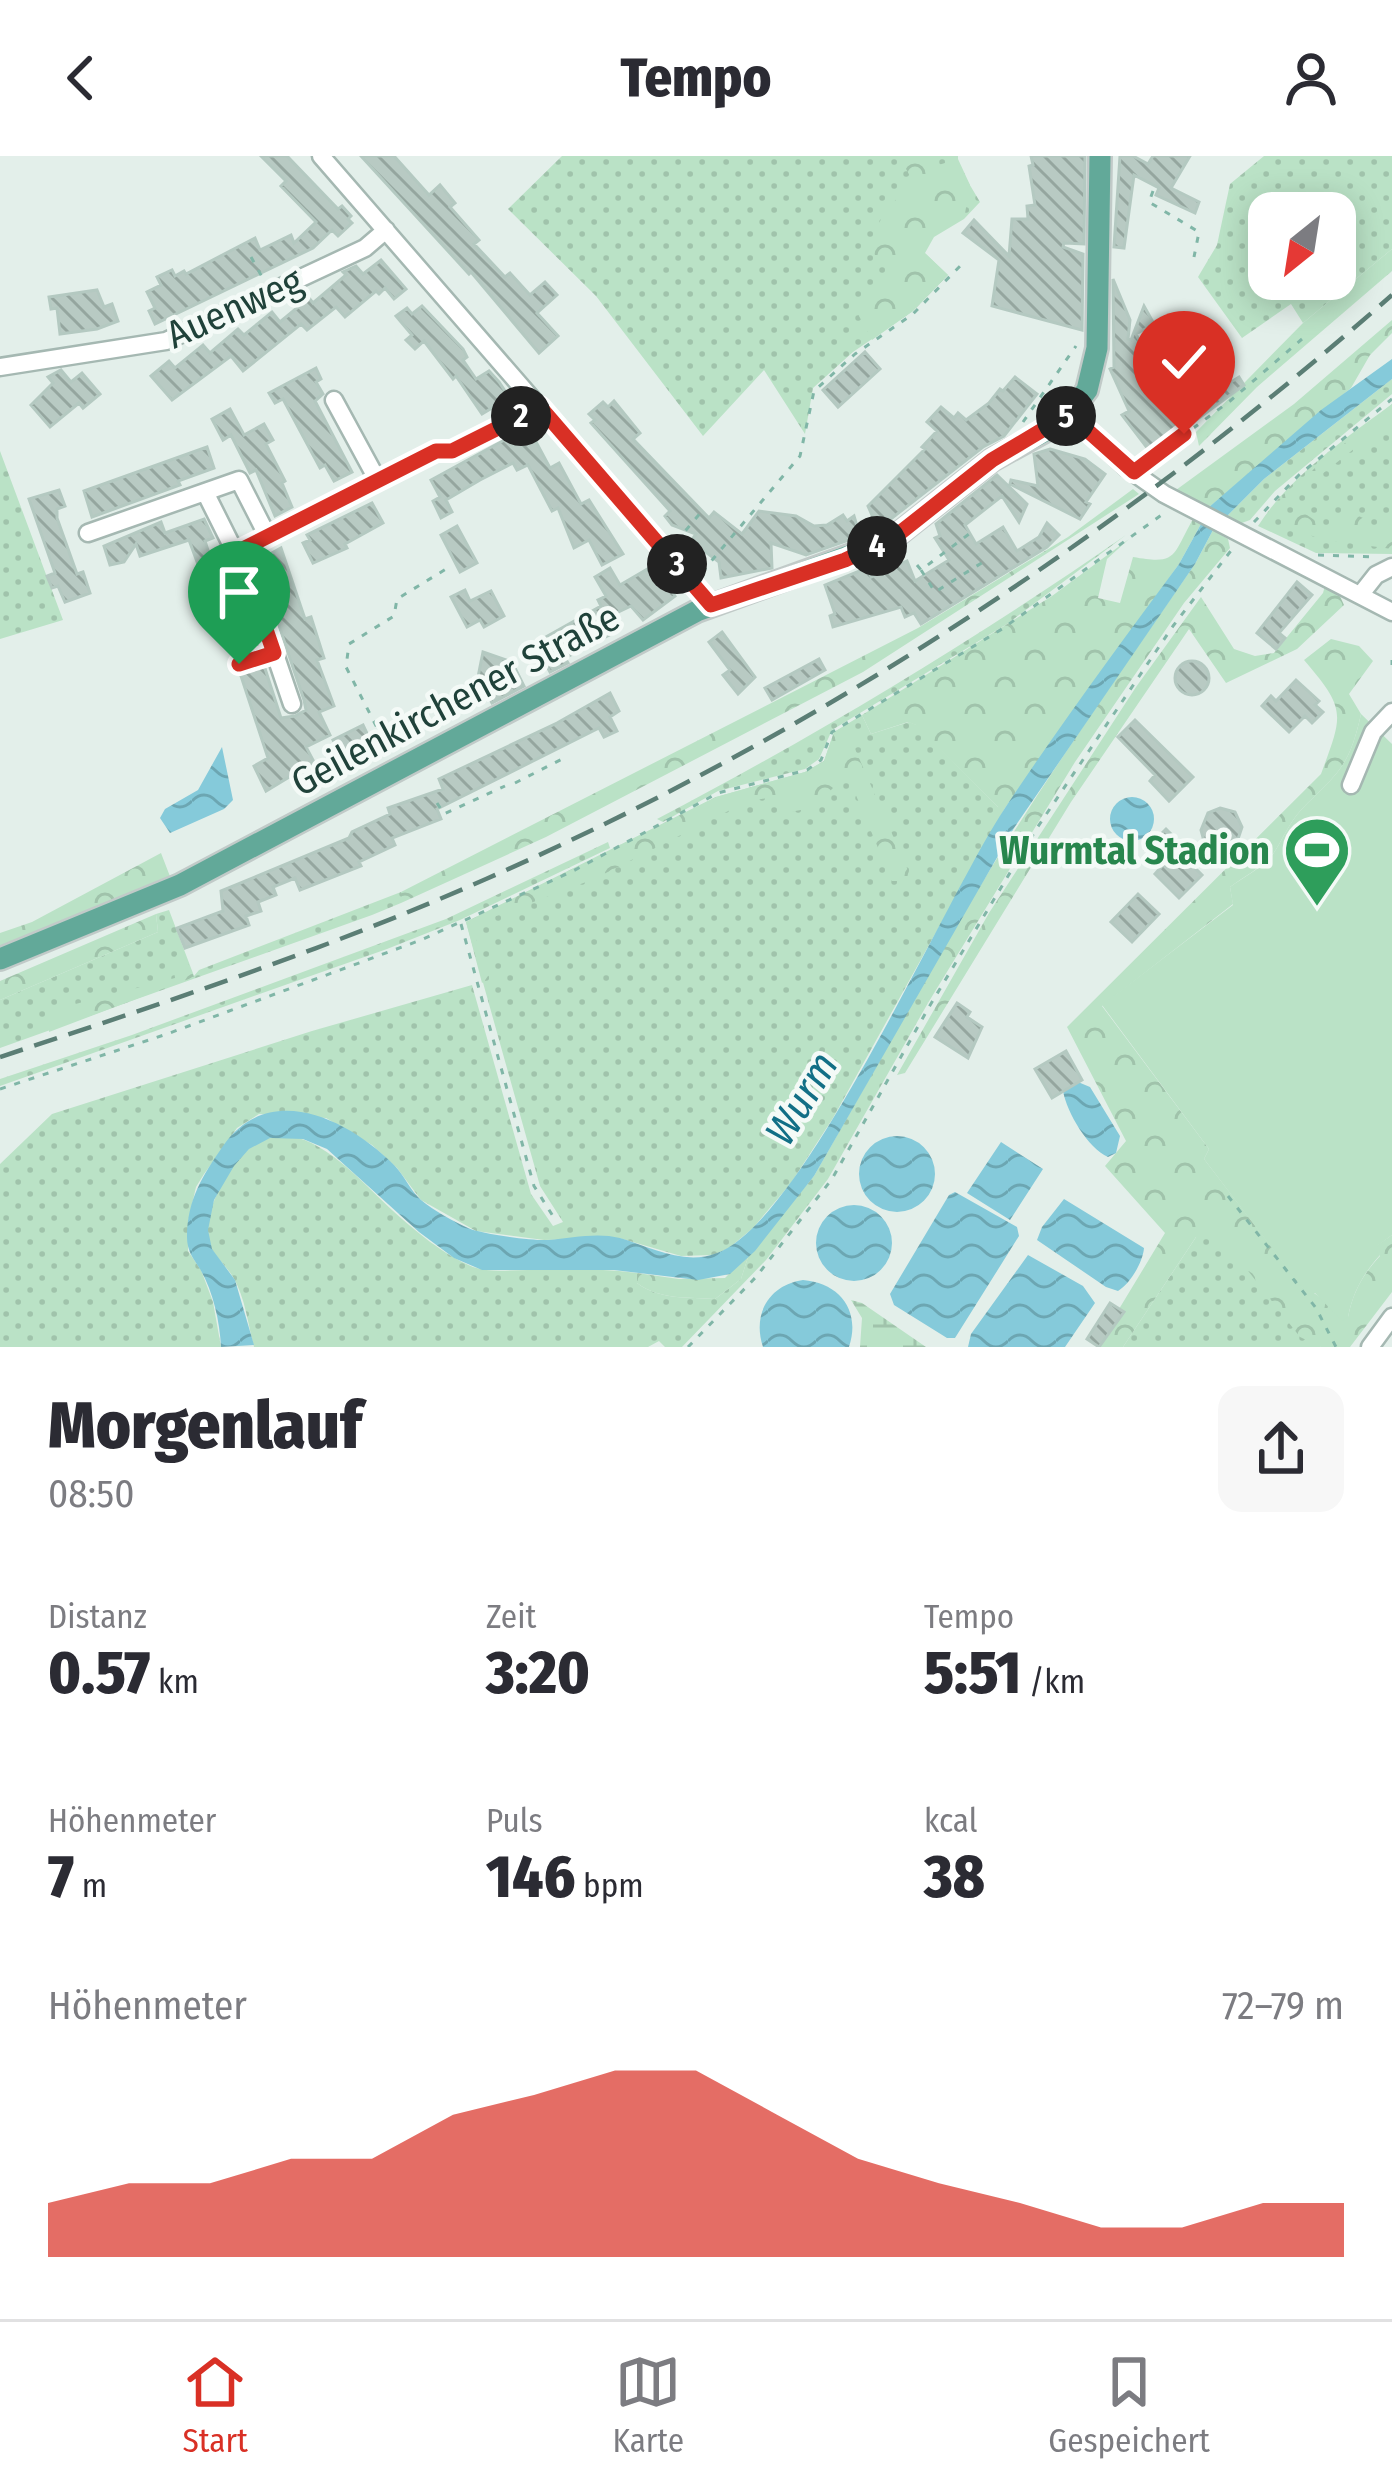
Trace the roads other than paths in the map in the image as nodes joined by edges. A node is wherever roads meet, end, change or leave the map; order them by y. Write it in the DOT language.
graph roads {
  1 [pos="321,156"];
  2 [pos="1100,156"];
  3 [pos="386,230"];
  4 [pos="0,367"];
  5 [pos="334,400"];
  6 [pos="540,407"];
  7 [pos="1069,414"];
  8 [pos="378,481"];
  9 [pos="205,492"];
  10 [pos="88,532"];
  11 [pos="268,537"];
  12 [pos="239,551"];
  13 [pos="1390,562"];
  14 [pos="1361,594"];
  15 [pos="711,605"];
  16 [pos="1392,612"];
  17 [pos="292,704"];
  18 [pos="1392,712"];
  19 [pos="1351,785"];
  20 [pos="0,959"];
  21 [pos="1392,1318"];
  22 [pos="1370,1347"];
  1 -- 3 [label="street"];
  2 -- 7 [label="main road"];
  3 -- 4 [label="street, Auenweg"];
  3 -- 6 [label="street"];
  5 -- 8 [label="street"];
  6 -- 8 [label="street"];
  6 -- 15 [label="street"];
  7 -- 14 [label="street"];
  7 -- 15 [label="main road, Geilenkirchener Straße"];
  8 -- 11 [label="street"];
  9 -- 10 [label="street"];
  9 -- 11 [label="street"];
  9 -- 12 [label="street"];
  11 -- 12 [label="street"];
  12 -- 17 [label="street"];
  13 -- 14 [label="street"];
  14 -- 16 [label="street"];
  15 -- 20 [label="main road, Geilenkirchener Straße"];
  18 -- 19 [label="street"];
  21 -- 22 [label="street"];
}
